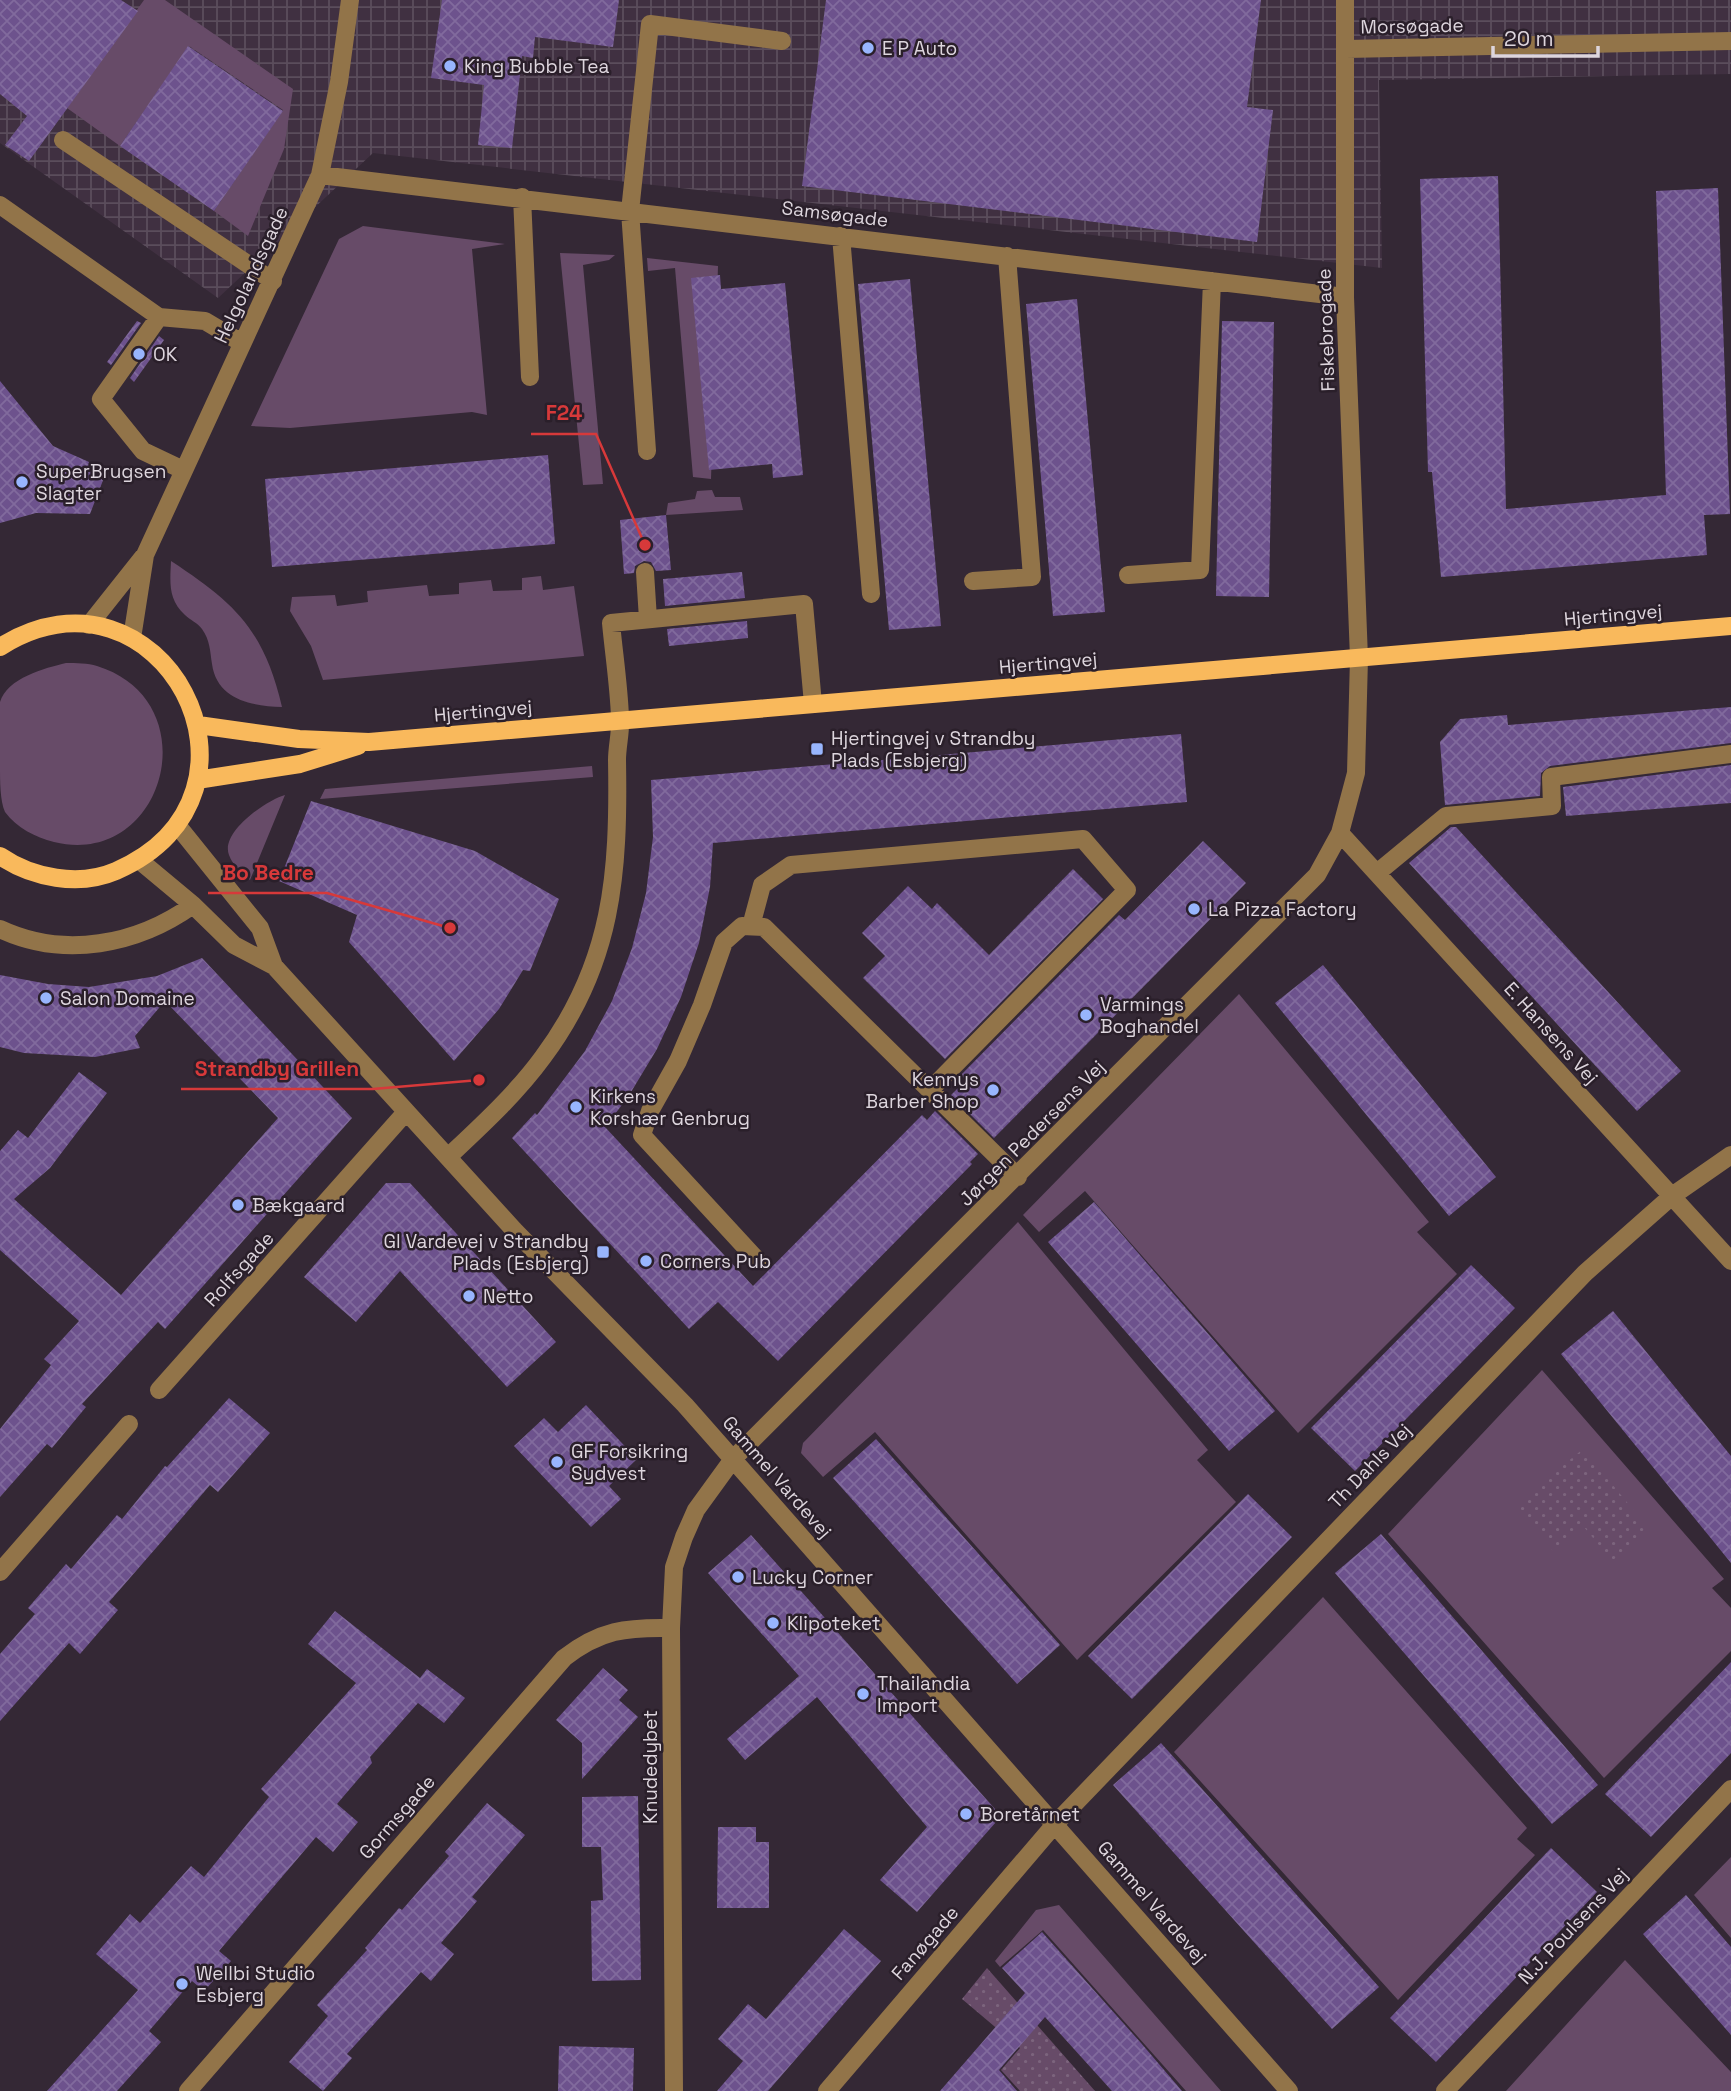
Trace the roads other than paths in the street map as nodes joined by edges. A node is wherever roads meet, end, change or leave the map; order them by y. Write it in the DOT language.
graph roads {
  1 [pos="350,0"];
  2 [pos="1345,0"];
  3 [pos="782,41"];
  4 [pos="1731,41"];
  5 [pos="1346,48"];
  6 [pos="63,140"];
  7 [pos="320,175"];
  8 [pos="522,197"];
  9 [pos="0,205"];
  10 [pos="630,211"];
  11 [pos="841,236"];
  12 [pos="1007,256"];
  13 [pos="273,281"];
  14 [pos="1212,281"];
  15 [pos="1345,297"];
  16 [pos="159,317"];
  17 [pos="242,342"];
  18 [pos="530,377"];
  19 [pos="647,451"];
  20 [pos="183,470"];
  21 [pos="145,555"];
  22 [pos="645,572"];
  23 [pos="1128,575"];
  24 [pos="973,581"];
  25 [pos="871,594"];
  26 [pos="648,619"];
  27 [pos="89,625"];
  28 [pos="1731,626"];
  29 [pos="132,638"];
  30 [pos="0,647"];
  31 [pos="1359,658"];
  32 [pos="813,704"];
  33 [pos="620,720"];
  34 [pos="198,725"];
  35 [pos="369,742"];
  36 [pos="1731,754"];
  37 [pos="197,780"];
  38 [pos="177,825"];
  39 [pos="1340,833"];
  40 [pos="139,860"];
  41 [pos="4,865"];
  42 [pos="1377,873"];
  43 [pos="193,905"];
  44 [pos="751,926"];
  45 [pos="0,929"];
  46 [pos="274,966"];
  47 [pos="930,1090"];
  48 [pos="406,1112"];
  49 [pos="1731,1155"];
  50 [pos="448,1157"];
  51 [pos="1018,1177"];
  52 [pos="1672,1196"];
  53 [pos="758,1261"];
  54 [pos="1731,1261"];
  55 [pos="159,1390"];
  56 [pos="129,1424"];
  57 [pos="733,1459"];
  58 [pos="0,1572"];
  59 [pos="670,1628"];
  60 [pos="1731,1789"];
  61 [pos="1056,1823"];
  62 [pos="188,2091"];
  63 [pos="674,2091"];
  64 [pos="827,2091"];
  65 [pos="1289,2091"];
  66 [pos="1445,2091"];
  1 -- 7 [label="street, Helgolandsgade"];
  2 -- 5 [label="street, Fiskebrogade"];
  3 -- 10 [label="street"];
  4 -- 5 [label="street, Morsøgade"];
  5 -- 15 [label="street, Fiskebrogade"];
  6 -- 13 [label="street"];
  7 -- 8 [label="street, Samsøgade"];
  7 -- 13 [label="street, Helgolandsgade"];
  8 -- 10 [label="street, Samsøgade"];
  8 -- 18 [label="street"];
  9 -- 16 [label="street"];
  10 -- 11 [label="street, Samsøgade"];
  10 -- 19 [label="street"];
  11 -- 12 [label="street, Samsøgade"];
  11 -- 25 [label="street"];
  12 -- 14 [label="street, Samsøgade"];
  12 -- 24 [label="street"];
  13 -- 17 [label="street, Helgolandsgade"];
  14 -- 15 [label="street, Samsøgade"];
  14 -- 23 [label="street"];
  15 -- 31 [label="street, Fiskebrogade"];
  16 -- 17 [label="street"];
  16 -- 20 [label="street"];
  17 -- 20 [label="street, Helgolandsgade"];
  20 -- 21 [label="street, Helgolandsgade"];
  21 -- 27 [label="street, Helgolandsgade"];
  21 -- 29 [label="street, Helgolandsgade"];
  22 -- 26 [label="street"];
  26 -- 32 [label="street"];
  26 -- 33 [label="street"];
  27 -- 29 [label="main road"];
  27 -- 30 [label="main road"];
  28 -- 31 [label="main road, Hjertingvej"];
  29 -- 34 [label="main road"];
  31 -- 32 [label="main road, Hjertingvej"];
  31 -- 39 [label="street, Jørgen Pedersens Vej"];
  32 -- 33 [label="main road, Hjertingvej"];
  33 -- 35 [label="main road, Hjertingvej"];
  33 -- 50 [label="street"];
  34 -- 35 [label="main road, Hjertingvej"];
  34 -- 37 [label="main road"];
  35 -- 37 [label="main road, Hjertingvej"];
  36 -- 42 [label="street"];
  37 -- 38 [label="main road"];
  38 -- 40 [label="main road"];
  38 -- 46 [label="street, Gammel Vardevej"];
  39 -- 42 [label="street, E. Hansens Vej"];
  39 -- 51 [label="street, Jørgen Pedersens Vej"];
  40 -- 41 [label="main road"];
  40 -- 43 [label="street, Gammel Vardevej"];
  42 -- 52 [label="street, E. Hansens Vej"];
  43 -- 45 [label="street"];
  43 -- 46 [label="street, Gammel Vardevej"];
  44 -- 47 [label="street"];
  44 -- 47 [label="street"];
  44 -- 53 [label="street"];
  46 -- 48 [label="street, Gammel Vardevej"];
  47 -- 51 [label="street"];
  48 -- 50 [label="street, Gammel Vardevej"];
  48 -- 55 [label="street, Rolfsgade"];
  49 -- 52 [label="street, Th Dahls Vej"];
  50 -- 57 [label="street, Gammel Vardevej"];
  51 -- 57 [label="street, Jørgen Pedersens Vej"];
  52 -- 54 [label="street, E. Hansens Vej"];
  52 -- 61 [label="street, Th Dahls Vej"];
  56 -- 58 [label="street"];
  57 -- 59 [label="street, Knudedybet"];
  57 -- 61 [label="street, Gammel Vardevej"];
  59 -- 62 [label="street, Gormsgade"];
  59 -- 63 [label="street, Knudedybet"];
  60 -- 66 [label="street, N.J. Poulsens Vej"];
  61 -- 64 [label="street, Fanøgade"];
  61 -- 65 [label="street, Gammel Vardevej"];
}
